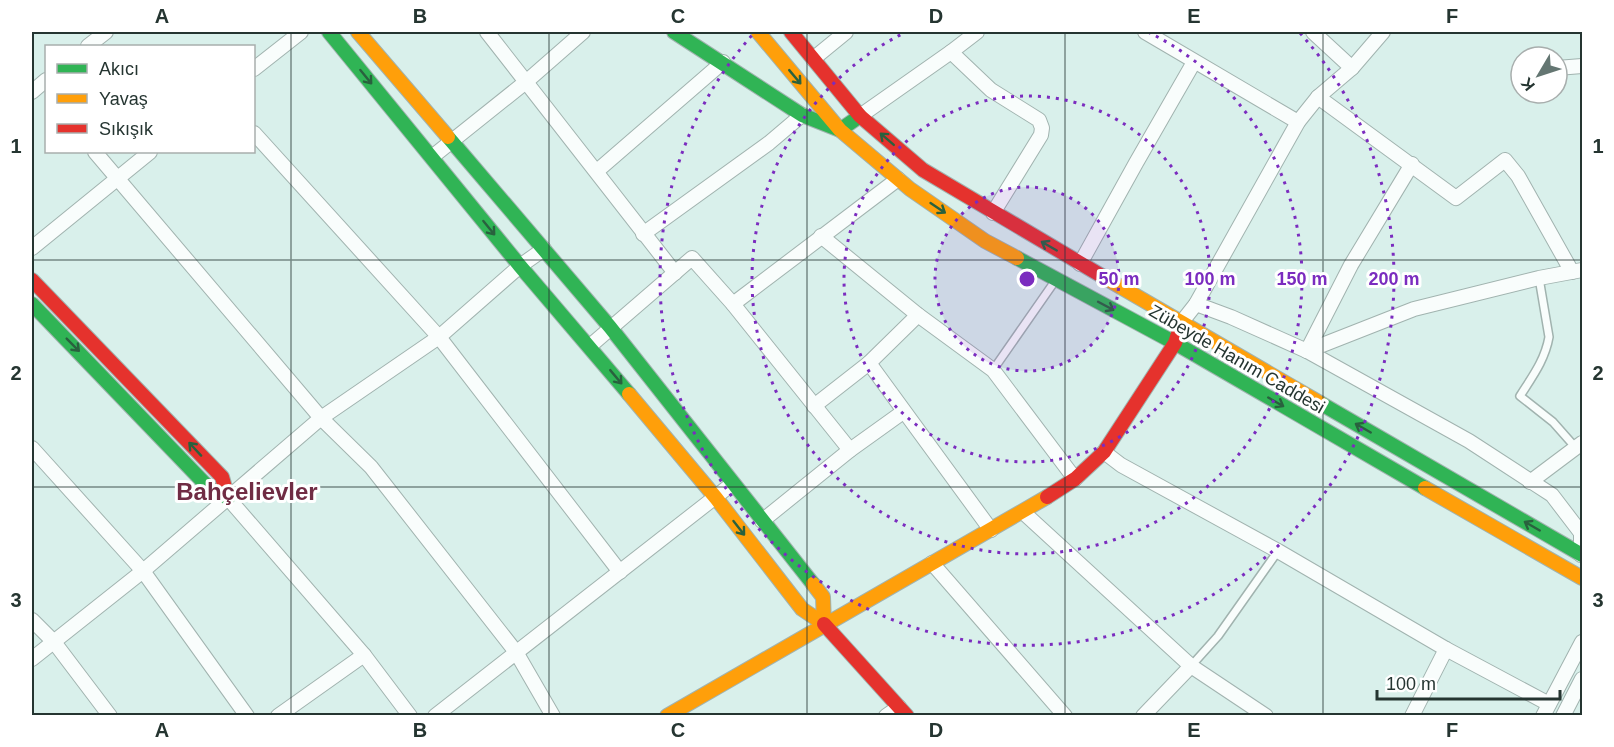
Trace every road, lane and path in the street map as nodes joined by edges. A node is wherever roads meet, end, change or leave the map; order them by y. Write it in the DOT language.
graph roads {
  1 [pos="106,32"];
  2 [pos="301,32"];
  3 [pos="329,32"];
  4 [pos="358,32"];
  5 [pos="487,32"];
  6 [pos="583,32"];
  7 [pos="674,32"];
  8 [pos="758,32"];
  9 [pos="791,32"];
  10 [pos="846,32"];
  11 [pos="977,32"];
  12 [pos="1144,32"];
  13 [pos="1313,32"];
  14 [pos="1383,32"];
  15 [pos="89,45"];
  16 [pos="951,52"];
  17 [pos="813,59"];
  18 [pos="723,62"];
  19 [pos="1194,62"];
  20 [pos="255,68"];
  21 [pos="1352,68"];
  22 [pos="527,81"];
  23 [pos="1318,97"];
  24 [pos="802,115"];
  25 [pos="860,116"];
  26 [pos="1298,122"];
  27 [pos="840,130"];
  28 [pos="255,134"];
  29 [pos="451,141"];
  30 [pos="96,153"];
  31 [pos="149,153"];
  32 [pos="432,157"];
  33 [pos="1412,164"];
  34 [pos="597,171"];
  35 [pos="117,178"];
  36 [pos="898,180"];
  37 [pos="993,213"];
  38 [pos="643,234"];
  39 [pos="821,236"];
  40 [pos="32,248"];
  41 [pos="544,249"];
  42 [pos="1080,264"];
  43 [pos="520,266"];
  44 [pos="1577,271"];
  45 [pos="675,273"];
  46 [pos="1539,278"];
  47 [pos="1056,279"];
  48 [pos="32,280"];
  49 [pos="32,304"];
  50 [pos="733,304"];
  51 [pos="1196,304"];
  52 [pos="918,315"];
  53 [pos="1181,323"];
  54 [pos="610,327"];
  55 [pos="439,337"];
  56 [pos="1175,343"];
  57 [pos="590,346"];
  58 [pos="1307,351"];
  59 [pos="869,363"];
  60 [pos="993,370"];
  61 [pos="814,406"];
  62 [pos="903,412"];
  63 [pos="321,418"];
  64 [pos="1579,446"];
  65 [pos="32,448"];
  66 [pos="850,450"];
  67 [pos="1104,452"];
  68 [pos="1075,478"];
  69 [pos="1530,482"];
  70 [pos="732,484"];
  71 [pos="228,498"];
  72 [pos="716,498"];
  73 [pos="1582,510"];
  74 [pos="1023,512"];
  75 [pos="1570,519"];
  76 [pos="762,521"];
  77 [pos="991,530"];
  78 [pos="1278,551"];
  79 [pos="1582,555"];
  80 [pos="932,563"];
  81 [pos="142,571"];
  82 [pos="620,572"];
  83 [pos="1582,578"];
  84 [pos="32,620"];
  85 [pos="824,624"];
  86 [pos="54,642"];
  87 [pos="1582,642"];
  88 [pos="1446,649"];
  89 [pos="516,652"];
  90 [pos="364,655"];
  91 [pos="32,659"];
  92 [pos="1191,666"];
  93 [pos="1582,679"];
  94 [pos="1546,710"];
  95 [pos="903,711"];
  96 [pos="110,716"];
  97 [pos="247,716"];
  98 [pos="278,716"];
  99 [pos="410,716"];
  100 [pos="435,716"];
  101 [pos="553,716"];
  102 [pos="667,716"];
  103 [pos="886,716"];
  104 [pos="1065,716"];
  105 [pos="1143,716"];
  106 [pos="1266,716"];
  107 [pos="1412,716"];
  108 [pos="1563,716"];
  1 -- 15 [label="street"];
  2 -- 20 [label="street"];
  3 -- 32 [label="street, one-way"];
  4 -- 29 [label="street"];
  5 -- 22 [label="street"];
  6 -- 22 [label="street"];
  7 -- 18 [label="street"];
  8 -- 27 [label="street, Zübeyde Hanım Caddesi, one-way"];
  9 -- 17 [label="street"];
  10 -- 17 [label="street"];
  11 -- 16 [label="street"];
  12 -- 19 [label="street"];
  13 -- 21 [label="street"];
  14 -- 21 [label="street"];
  16 -- 25 [label="street"];
  16 -- 37 [label="street"];
  17 -- 25 [label="street"];
  18 -- 24 [label="street"];
  18 -- 34 [label="street"];
  19 -- 26 [label="street"];
  19 -- 42 [label="street"];
  21 -- 23 [label="street"];
  22 -- 29 [label="street"];
  22 -- 34 [label="street"];
  23 -- 26 [label="street"];
  23 -- 33 [label="street"];
  24 -- 27 [label="street"];
  24 -- 38 [label="street"];
  25 -- 27 [label="street"];
  37 -- 25 [label="street, one-way"];
  26 -- 51 [label="street"];
  27 -- 36 [label="street, Zübeyde Hanım Caddesi"];
  28 -- 55 [label="street"];
  29 -- 32 [label="street"];
  29 -- 41 [label="street"];
  30 -- 35 [label="street"];
  31 -- 35 [label="street"];
  32 -- 43 [label="street, one-way"];
  33 -- 44 [label="street"];
  33 -- 58 [label="street"];
  34 -- 38 [label="street"];
  35 -- 40 [label="street"];
  35 -- 63 [label="street"];
  36 -- 39 [label="street"];
  36 -- 47 [label="street, Zübeyde Hanım Caddesi, one-way"];
  42 -- 37 [label="street, one-way"];
  38 -- 45 [label="street"];
  39 -- 50 [label="street"];
  39 -- 52 [label="street"];
  41 -- 43 [label="street"];
  41 -- 54 [label="street"];
  42 -- 53 [label="street"];
  43 -- 55 [label="street"];
  43 -- 57 [label="street"];
  44 -- 46 [label="street"];
  45 -- 50 [label="street"];
  45 -- 54 [label="street"];
  46 -- 58 [label="street"];
  46 -- 64 [label="lane"];
  47 -- 56 [label="street, Zübeyde Hanım Caddesi, one-way"];
  47 -- 60 [label="lane"];
  71 -- 48 [label="street, one-way"];
  49 -- 71 [label="street, one-way"];
  50 -- 61 [label="street"];
  51 -- 53 [label="street"];
  51 -- 58 [label="street"];
  52 -- 59 [label="street"];
  52 -- 60 [label="street"];
  53 -- 56 [label="street"];
  79 -- 53 [label="street, one-way"];
  54 -- 57 [label="street"];
  54 -- 70 [label="street"];
  55 -- 63 [label="street"];
  55 -- 82 [label="street"];
  56 -- 67 [label="street"];
  56 -- 83 [label="street, Zübeyde Hanım Caddesi, one-way"];
  57 -- 72 [label="street, one-way"];
  58 -- 69 [label="street"];
  59 -- 61 [label="street"];
  59 -- 62 [label="street"];
  60 -- 68 [label="street"];
  61 -- 66 [label="street"];
  62 -- 66 [label="street"];
  62 -- 77 [label="street"];
  63 -- 71 [label="street"];
  63 -- 89 [label="street"];
  64 -- 69 [label="street"];
  65 -- 81 [label="street"];
  66 -- 76 [label="street"];
  67 -- 68 [label="street"];
  67 -- 78 [label="street"];
  68 -- 74 [label="street"];
  69 -- 75 [label="street"];
  70 -- 72 [label="street"];
  70 -- 76 [label="street"];
  71 -- 81 [label="street"];
  71 -- 90 [label="street"];
  72 -- 82 [label="street"];
  72 -- 85 [label="street, one-way"];
  73 -- 75 [label="street"];
  74 -- 77 [label="street"];
  74 -- 92 [label="street"];
  75 -- 79 [label="street"];
  76 -- 85 [label="street"];
  77 -- 80 [label="street"];
  78 -- 88 [label="street"];
  78 -- 92 [label="lane"];
  80 -- 85 [label="street"];
  80 -- 104 [label="street"];
  81 -- 86 [label="street"];
  81 -- 97 [label="street"];
  82 -- 89 [label="street"];
  84 -- 86 [label="street"];
  85 -- 95 [label="street"];
  85 -- 102 [label="street"];
  86 -- 91 [label="street"];
  86 -- 96 [label="street"];
  87 -- 94 [label="street"];
  88 -- 94 [label="street"];
  88 -- 107 [label="street"];
  89 -- 100 [label="street"];
  89 -- 101 [label="street"];
  90 -- 98 [label="street"];
  90 -- 99 [label="street"];
  92 -- 105 [label="street"];
  92 -- 106 [label="street"];
  93 -- 108 [label="street"];
  95 -- 103 [label="street"];
}
